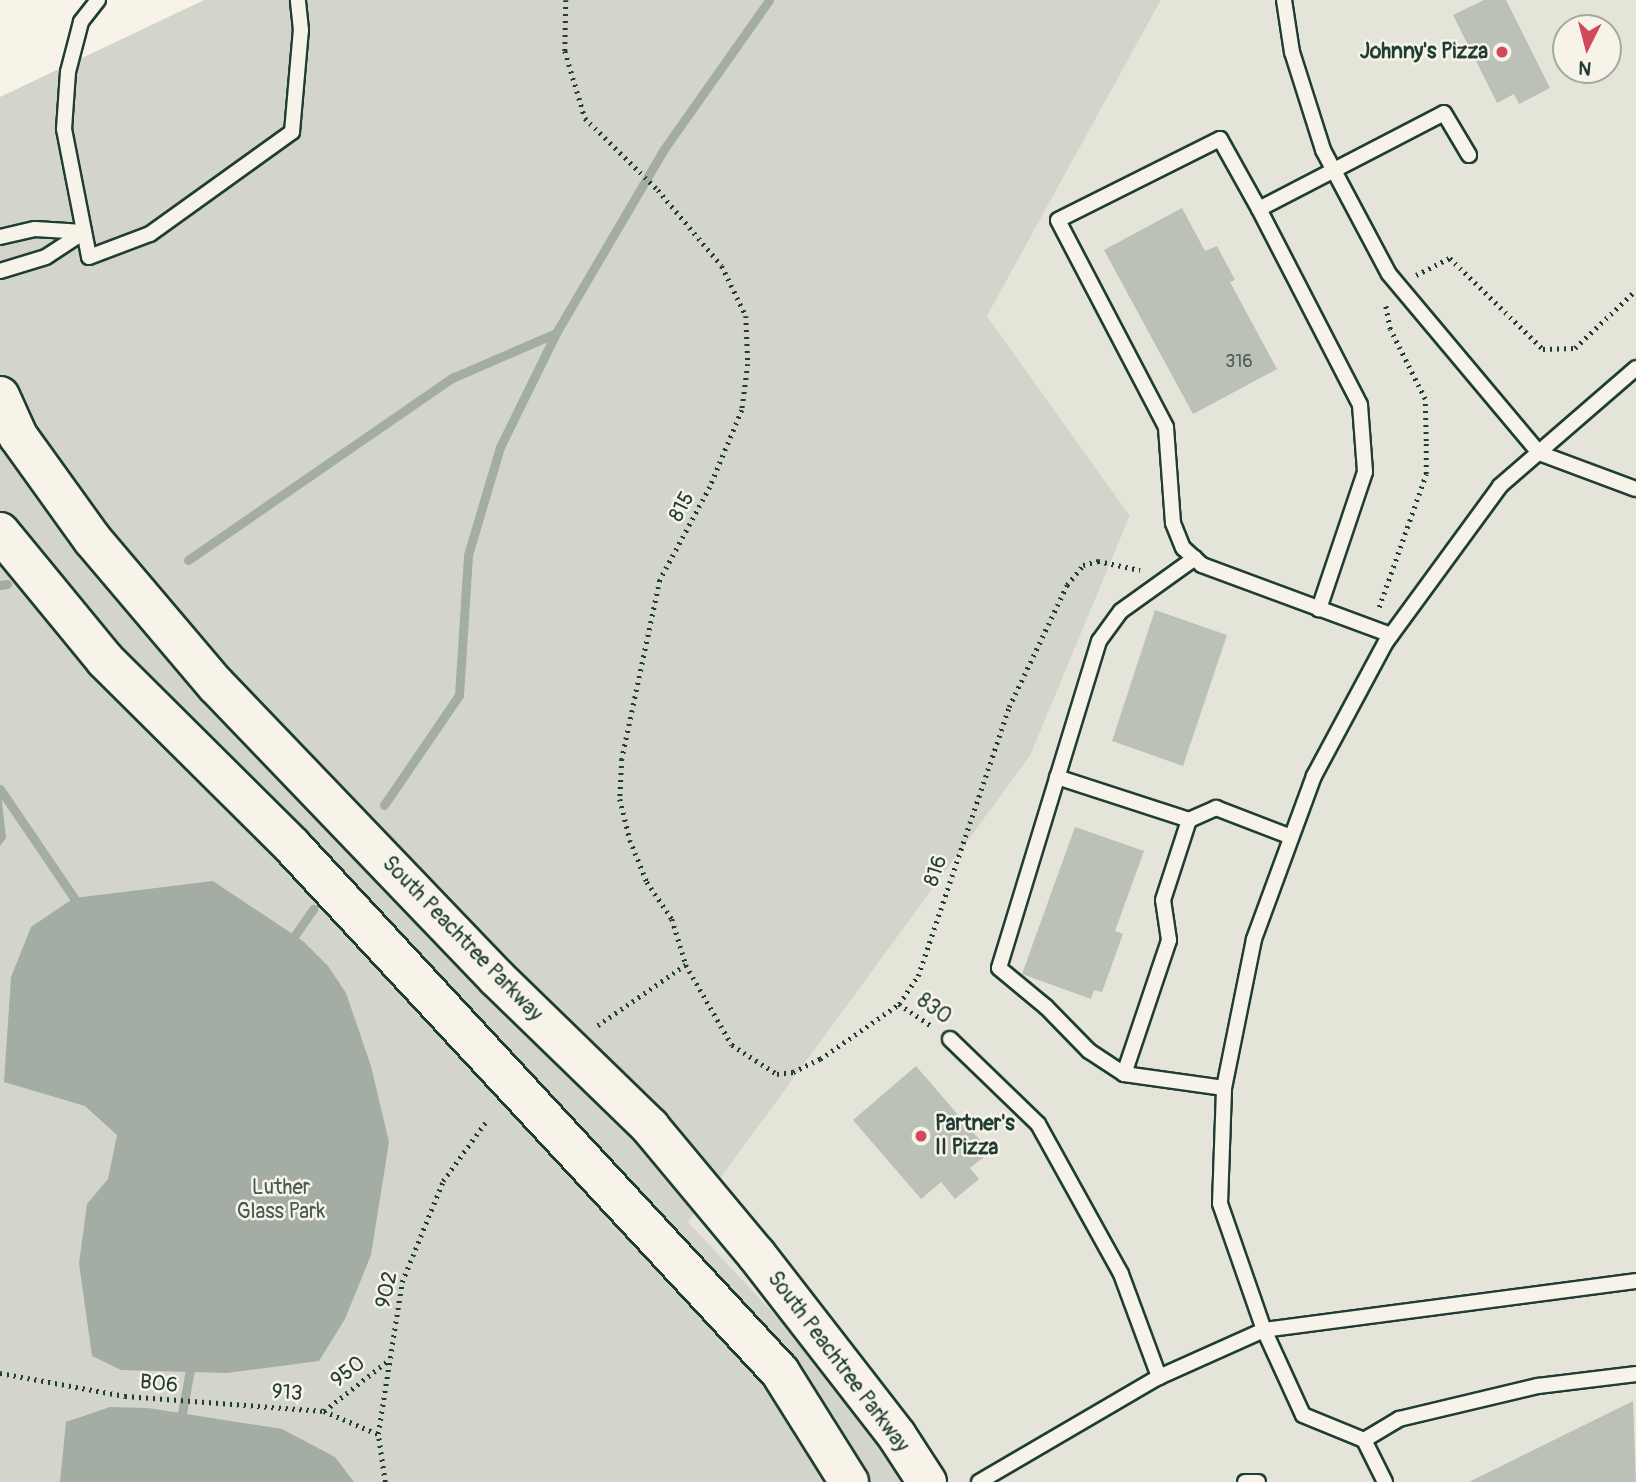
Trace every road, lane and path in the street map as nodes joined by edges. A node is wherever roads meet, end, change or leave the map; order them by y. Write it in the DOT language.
graph roads {
  1 [pos="98,0"];
  2 [pos="298,0"];
  3 [pos="566,0"];
  4 [pos="1284,0"];
  5 [pos="1469,155"];
  6 [pos="1335,172"];
  7 [pos="1259,209"];
  8 [pos="84,232"];
  9 [pos="0,237"];
  10 [pos="0,271"];
  11 [pos="1636,368"];
  12 [pos="0,396"];
  13 [pos="1539,453"];
  14 [pos="1636,489"];
  15 [pos="0,532"];
  16 [pos="1195,558"];
  17 [pos="1169,577"];
  18 [pos="1319,609"];
  19 [pos="1391,635"];
  20 [pos="1057,777"];
  21 [pos="1189,820"];
  22 [pos="1291,837"];
  23 [pos="686,965"];
  24 [pos="899,1003"];
  25 [pos="596,1027"];
  26 [pos="950,1040"];
  27 [pos="1124,1074"];
  28 [pos="1224,1088"];
  29 [pos="485,1123"];
  30 [pos="1636,1281"];
  31 [pos="1264,1330"];
  32 [pos="391,1358"];
  33 [pos="0,1373"];
  34 [pos="1636,1374"];
  35 [pos="1159,1377"];
  36 [pos="190,1403"];
  37 [pos="324,1411"];
  38 [pos="378,1434"];
  39 [pos="1364,1440"];
  40 [pos="385,1482"];
  41 [pos="849,1482"];
  42 [pos="926,1482"];
  43 [pos="979,1482"];
  44 [pos="1245,1482"];
  45 [pos="1258,1482"];
  46 [pos="1385,1482"];
  1 -- 8 [label="lane"];
  2 -- 8 [label="lane"];
  3 -- 23 [label="path, 815"];
  4 -- 6 [label="lane"];
  5 -- 6 [label="lane"];
  6 -- 7 [label="lane"];
  6 -- 13 [label="lane"];
  7 -- 16 [label="lane"];
  7 -- 18 [label="lane"];
  8 -- 9 [label="lane"];
  8 -- 10 [label="lane"];
  11 -- 13 [label="lane"];
  12 -- 42 [label="main road, South Peachtree Parkway"];
  13 -- 14 [label="lane"];
  13 -- 19 [label="lane"];
  15 -- 41 [label="main road"];
  16 -- 17 [label="lane"];
  16 -- 18 [label="lane"];
  17 -- 20 [label="lane"];
  17 -- 24 [label="path, 816"];
  18 -- 19 [label="lane"];
  19 -- 22 [label="lane"];
  20 -- 21 [label="lane"];
  20 -- 27 [label="lane"];
  21 -- 22 [label="lane"];
  21 -- 27 [label="lane"];
  22 -- 28 [label="lane"];
  23 -- 24 [label="path, 816"];
  23 -- 25 [label="path"];
  24 -- 26 [label="path, 830"];
  26 -- 35 [label="lane"];
  27 -- 28 [label="lane"];
  28 -- 31 [label="lane"];
  29 -- 32 [label="path, 902"];
  30 -- 31 [label="lane"];
  31 -- 35 [label="lane"];
  31 -- 39 [label="lane"];
  32 -- 37 [label="path, 950"];
  32 -- 38 [label="path, 902"];
  33 -- 36 [label="path, B06"];
  34 -- 39 [label="lane"];
  35 -- 43 [label="lane"];
  36 -- 37 [label="path, 913"];
  37 -- 38 [label="path, 913"];
  38 -- 40 [label="path, 902"];
  39 -- 46 [label="lane"];
  44 -- 45 [label="lane"];
}
